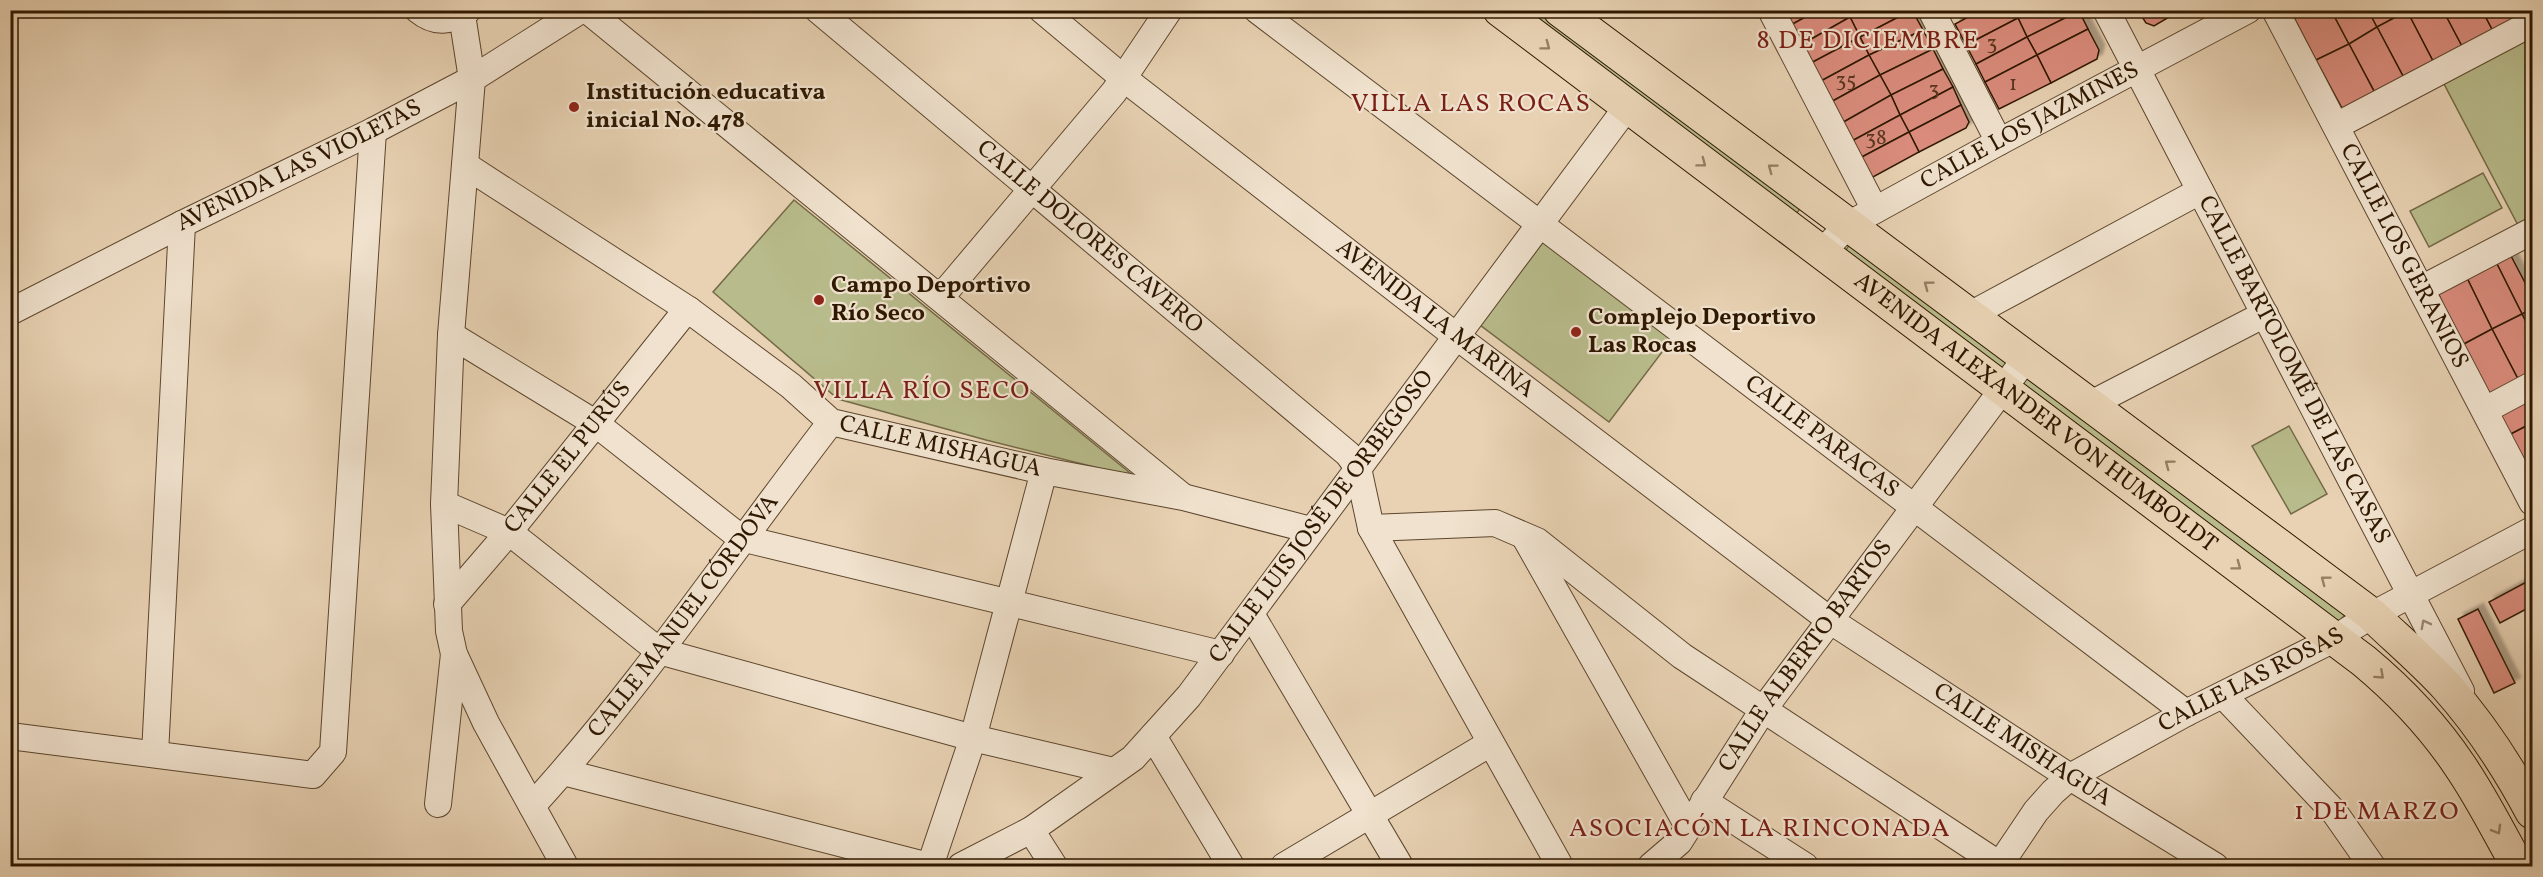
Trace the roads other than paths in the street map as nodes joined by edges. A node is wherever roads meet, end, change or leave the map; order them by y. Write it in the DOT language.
graph roads {
  1 [pos="418,10"];
  2 [pos="581,10"];
  3 [pos="587,10"];
  4 [pos="818,10"];
  5 [pos="1041,10"];
  6 [pos="1169,10"];
  7 [pos="1257,10"];
  8 [pos="1500,10"];
  9 [pos="1560,10"];
  10 [pos="1771,10"];
  11 [pos="1931,10"];
  12 [pos="2106,10"];
  13 [pos="2248,10"];
  14 [pos="2276,10"];
  15 [pos="465,13"];
  16 [pos="2532,23"];
  17 [pos="2137,69"];
  18 [pos="1122,77"];
  19 [pos="472,79"];
  20 [pos="1627,107"];
  21 [pos="2336,126"];
  22 [pos="373,131"];
  23 [pos="1999,142"];
  24 [pos="465,165"];
  25 [pos="1031,190"];
  26 [pos="2200,191"];
  27 [pos="1861,217"];
  28 [pos="182,224"];
  29 [pos="1539,224"];
  30 [pos="2532,231"];
  31 [pos="1821,253"];
  32 [pos="2421,289"];
  33 [pos="941,297"];
  34 [pos="689,310"];
  35 [pos="10,312"];
  36 [pos="2265,314"];
  37 [pos="1970,315"];
  38 [pos="451,335"];
  39 [pos="1456,336"];
  40 [pos="2026,357"];
  41 [pos="2532,385"];
  42 [pos="2003,390"];
  43 [pos="2089,405"];
  44 [pos="2485,410"];
  45 [pos="831,422"];
  46 [pos="594,423"];
  47 [pos="1358,468"];
  48 [pos="1044,471"];
  49 [pos="1183,497"];
  50 [pos="2532,502"];
  51 [pos="444,504"];
  52 [pos="1916,509"];
  53 [pos="1371,528"];
  54 [pos="1311,530"];
  55 [pos="2532,530"];
  56 [pos="509,532"];
  57 [pos="1523,536"];
  58 [pos="741,538"];
  59 [pos="2410,594"];
  60 [pos="447,604"];
  61 [pos="1010,605"];
  62 [pos="1251,615"];
  63 [pos="2372,615"];
  64 [pos="1831,621"];
  65 [pos="2334,639"];
  66 [pos="659,651"];
  67 [pos="454,654"];
  68 [pos="1221,654"];
  69 [pos="2223,695"];
  70 [pos="1763,710"];
  71 [pos="2186,713"];
  72 [pos="2482,731"];
  73 [pos="10,736"];
  74 [pos="1153,736"];
  75 [pos="973,738"];
  76 [pos="1489,744"];
  77 [pos="155,754"];
  78 [pos="1113,771"];
  79 [pos="564,772"];
  80 [pos="2070,777"];
  81 [pos="1704,801"];
  82 [pos="438,804"];
  83 [pos="532,806"];
  84 [pos="2532,812"];
  85 [pos="1369,816"];
  86 [pos="1688,826"];
  87 [pos="1031,830"];
  88 [pos="929,866"];
  89 [pos="1999,866"];
  90 [pos="565,867"];
  91 [pos="961,867"];
  92 [pos="1054,867"];
  93 [pos="1231,867"];
  94 [pos="1284,867"];
  95 [pos="1400,867"];
  96 [pos="1560,867"];
  97 [pos="1651,867"];
  98 [pos="1805,867"];
  99 [pos="2215,867"];
  100 [pos="2372,867"];
  101 [pos="2518,867"];
  1 -- 15 [label="street"];
  2 -- 19 [label="street, AVENIDA LAS VIOLETAS"];
  3 -- 33 [label="street"];
  4 -- 25 [label="street, CALLE DOLORES CAVERO"];
  5 -- 18 [label="street, AVENIDA LA MARINA"];
  6 -- 18 [label="street"];
  7 -- 29 [label="street, CALLE PARACAS"];
  8 -- 20 [label="main road, AVENIDA ALEXANDER VON HUMBOLDT, one-way"];
  27 -- 9 [label="main road, AVENIDA ALEXANDER VON HUMBOLDT, one-way"];
  10 -- 27 [label="street"];
  11 -- 23 [label="street"];
  12 -- 17 [label="street, CALLE BARTOLOMÉ DE LAS CASAS"];
  13 -- 17 [label="street, CALLE LOS JAZMINES"];
  14 -- 21 [label="street, CALLE LOS GERANIOS"];
  15 -- 19 [label="street"];
  16 -- 21 [label="street"];
  17 -- 23 [label="street, CALLE LOS JAZMINES"];
  17 -- 26 [label="street, CALLE BARTOLOMÉ DE LAS CASAS"];
  18 -- 25 [label="street"];
  18 -- 39 [label="street, AVENIDA LA MARINA"];
  19 -- 22 [label="street, AVENIDA LAS VIOLETAS"];
  19 -- 24 [label="street"];
  20 -- 29 [label="street, CALLE LUIS JOSÉ DE ORBEGOSO"];
  20 -- 31 [label="main road, AVENIDA ALEXANDER VON HUMBOLDT, one-way"];
  21 -- 32 [label="street, CALLE LOS GERANIOS"];
  22 -- 28 [label="street, AVENIDA LAS VIOLETAS"];
  22 -- 77 [label="street"];
  23 -- 27 [label="street, CALLE LOS JAZMINES"];
  24 -- 34 [label="street, CALLE MISHAGUA"];
  24 -- 38 [label="street"];
  25 -- 33 [label="street"];
  25 -- 47 [label="street, CALLE DOLORES CAVERO"];
  26 -- 36 [label="street, CALLE BARTOLOMÉ DE LAS CASAS"];
  26 -- 37 [label="street"];
  27 -- 31 [label="street, CALLE LOS JAZMINES"];
  37 -- 27 [label="main road, AVENIDA ALEXANDER VON HUMBOLDT, one-way"];
  28 -- 35 [label="street, AVENIDA LAS VIOLETAS"];
  28 -- 77 [label="street"];
  29 -- 39 [label="street, CALLE LUIS JOSÉ DE ORBEGOSO"];
  29 -- 52 [label="street, CALLE PARACAS"];
  30 -- 32 [label="street"];
  31 -- 42 [label="main road, AVENIDA ALEXANDER VON HUMBOLDT"];
  32 -- 44 [label="street, CALLE LOS GERANIOS"];
  33 -- 49 [label="street"];
  34 -- 45 [label="street, CALLE MISHAGUA"];
  34 -- 46 [label="street, CALLE EL PURÚS"];
  36 -- 43 [label="street"];
  36 -- 59 [label="street, CALLE BARTOLOMÉ DE LAS CASAS"];
  37 -- 40 [label="main road, AVENIDA ALEXANDER VON HUMBOLDT"];
  38 -- 46 [label="street"];
  38 -- 51 [label="street"];
  39 -- 47 [label="street, CALLE LUIS JOSÉ DE ORBEGOSO"];
  39 -- 64 [label="street, AVENIDA LA MARINA"];
  40 -- 42 [label="street, CALLE ALBERTO BARTOS"];
  40 -- 43 [label="main road, AVENIDA ALEXANDER VON HUMBOLDT"];
  41 -- 44 [label="street"];
  42 -- 52 [label="street, CALLE ALBERTO BARTOS"];
  42 -- 65 [label="main road, AVENIDA ALEXANDER VON HUMBOLDT, one-way"];
  63 -- 43 [label="main road, AVENIDA ALEXANDER VON HUMBOLDT, one-way"];
  44 -- 50 [label="street, CALLE LOS GERANIOS"];
  45 -- 48 [label="street, CALLE MISHAGUA"];
  45 -- 58 [label="street, CALLE MANUEL CÓRDOVA"];
  46 -- 56 [label="street, CALLE EL PURÚS"];
  46 -- 58 [label="street"];
  47 -- 53 [label="street"];
  47 -- 54 [label="street, CALLE LUIS JOSÉ DE ORBEGOSO"];
  48 -- 49 [label="street, CALLE MISHAGUA"];
  48 -- 61 [label="street"];
  49 -- 54 [label="street, CALLE MISHAGUA"];
  51 -- 56 [label="street"];
  51 -- 60 [label="street"];
  52 -- 64 [label="street, CALLE ALBERTO BARTOS"];
  52 -- 71 [label="street, CALLE PARACAS"];
  53 -- 57 [label="street"];
  53 -- 76 [label="street"];
  54 -- 62 [label="street, CALLE LUIS JOSÉ DE ORBEGOSO"];
  55 -- 59 [label="street, CALLE LAS ROSAS"];
  56 -- 60 [label="street, CALLE EL PURÚS"];
  56 -- 66 [label="street"];
  57 -- 70 [label="street"];
  57 -- 86 [label="street"];
  58 -- 61 [label="street"];
  58 -- 66 [label="street, CALLE MANUEL CÓRDOVA"];
  59 -- 63 [label="street, CALLE LAS ROSAS"];
  72 -- 59 [label="street, CALLE BARTOLOMÉ DE LAS CASAS, one-way"];
  60 -- 67 [label="street"];
  61 -- 68 [label="street"];
  61 -- 75 [label="street"];
  62 -- 68 [label="street, CALLE LUIS JOSÉ DE ORBEGOSO"];
  62 -- 85 [label="street"];
  63 -- 65 [label="street, CALLE LAS ROSAS"];
  63 -- 72 [label="main road, AVENIDA ALEXANDER VON HUMBOLDT"];
  64 -- 70 [label="street, CALLE ALBERTO BARTOS"];
  64 -- 80 [label="street, CALLE MISHAGUA"];
  65 -- 69 [label="street, CALLE LAS ROSAS"];
  65 -- 101 [label="main road, AVENIDA ALEXANDER VON HUMBOLDT, one-way"];
  66 -- 75 [label="street"];
  66 -- 79 [label="street, CALLE MANUEL CÓRDOVA"];
  67 -- 82 [label="street"];
  67 -- 83 [label="street"];
  68 -- 74 [label="street, CALLE LUIS JOSÉ DE ORBEGOSO"];
  69 -- 71 [label="street, CALLE LAS ROSAS"];
  69 -- 100 [label="street"];
  70 -- 81 [label="street, CALLE ALBERTO BARTOS"];
  70 -- 89 [label="street"];
  71 -- 80 [label="street, CALLE LAS ROSAS"];
  72 -- 84 [label="main road, AVENIDA ALEXANDER VON HUMBOLDT"];
  73 -- 77 [label="street"];
  74 -- 78 [label="street, CALLE LUIS JOSÉ DE ORBEGOSO"];
  74 -- 93 [label="street"];
  75 -- 78 [label="street"];
  75 -- 88 [label="street"];
  76 -- 85 [label="street"];
  76 -- 96 [label="street"];
  78 -- 87 [label="street, CALLE LUIS JOSÉ DE ORBEGOSO"];
  79 -- 83 [label="street, CALLE MANUEL CÓRDOVA"];
  79 -- 88 [label="street"];
  80 -- 89 [label="street, CALLE LAS ROSAS"];
  80 -- 99 [label="street, CALLE MISHAGUA"];
  81 -- 86 [label="street, CALLE ALBERTO BARTOS"];
  81 -- 98 [label="street"];
  83 -- 90 [label="street"];
  85 -- 94 [label="street"];
  85 -- 95 [label="street"];
  86 -- 97 [label="street, CALLE ALBERTO BARTOS"];
  87 -- 91 [label="street, CALLE LUIS JOSÉ DE ORBEGOSO"];
  87 -- 92 [label="street"];
}
